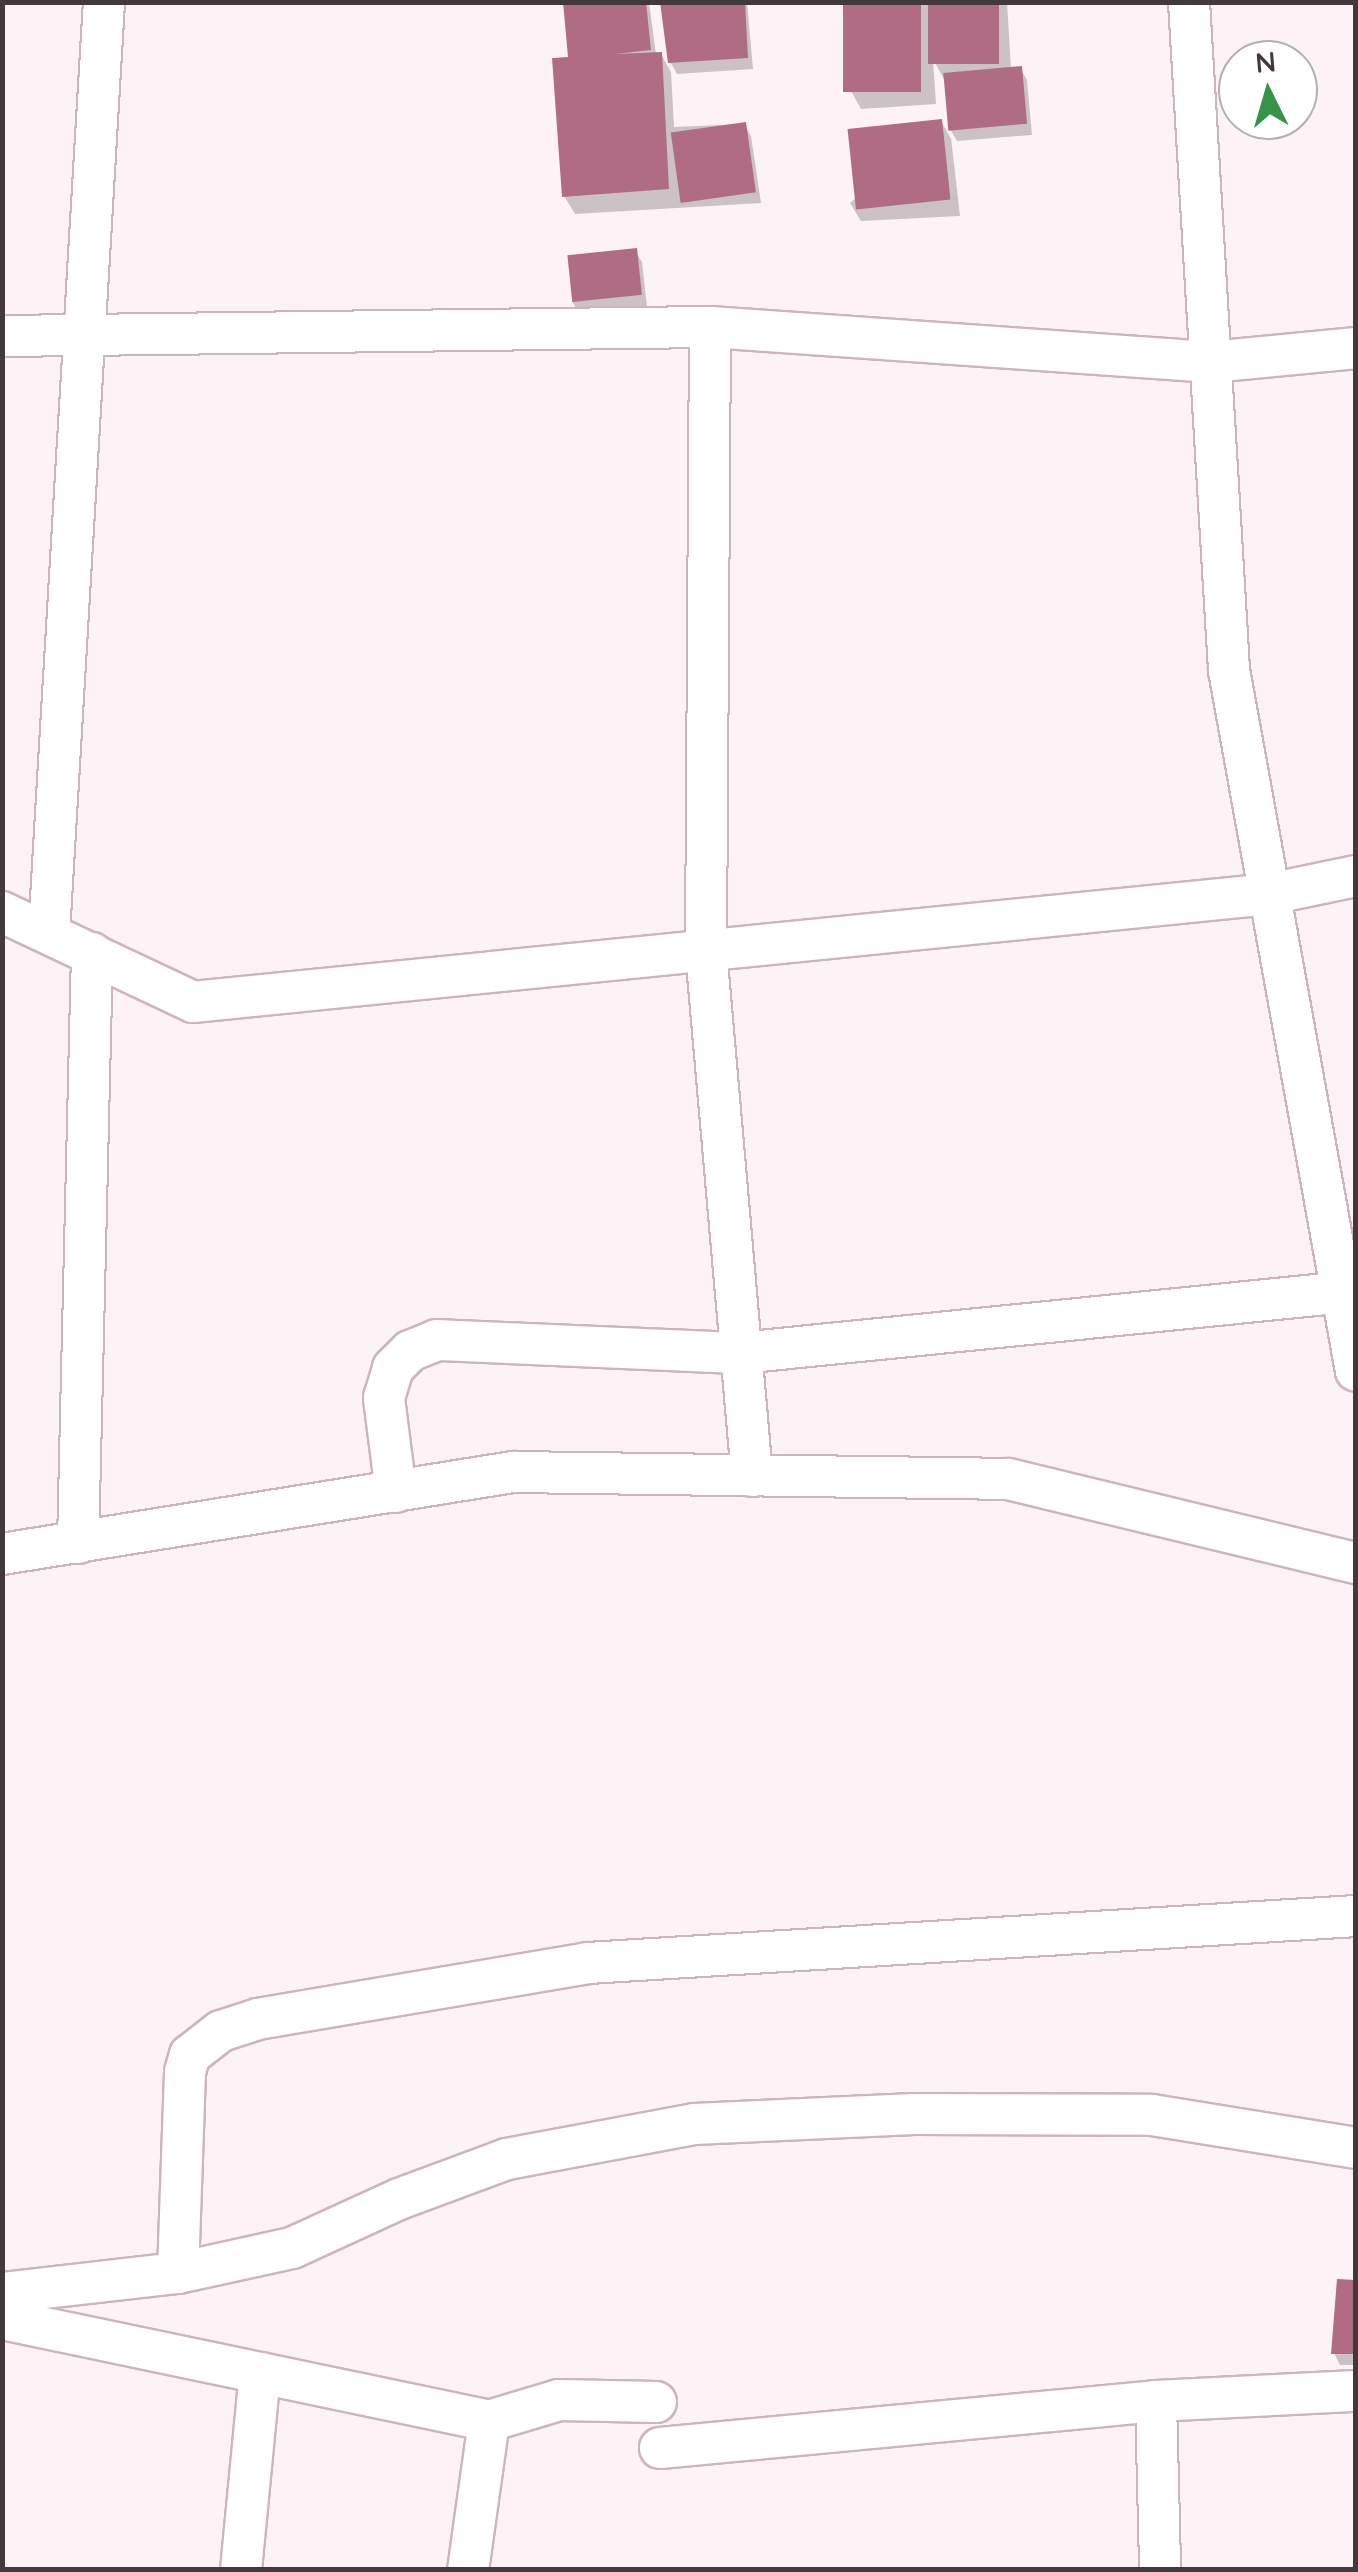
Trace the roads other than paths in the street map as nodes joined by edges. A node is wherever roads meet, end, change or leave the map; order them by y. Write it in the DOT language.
graph roads {
  1 [pos="104,2"];
  2 [pos="1190,2"];
  3 [pos="710,326"];
  4 [pos="88,335"];
  5 [pos="2,336"];
  6 [pos="1356,348"];
  7 [pos="1211,362"];
  8 [pos="1356,876"];
  9 [pos="1269,894"];
  10 [pos="2,912"];
  11 [pos="50,933"];
  12 [pos="706,951"];
  13 [pos="92,953"];
  14 [pos="1348,1292"];
  15 [pos="740,1353"];
  16 [pos="1356,1371"];
  17 [pos="752,1476"];
  18 [pos="396,1492"];
  19 [pos="78,1544"];
  20 [pos="2,1554"];
  21 [pos="1356,1563"];
  22 [pos="1356,1916"];
  23 [pos="1356,2148"];
  24 [pos="178,2274"];
  25 [pos="2,2293"];
  26 [pos="2,2319"];
  27 [pos="260,2372"];
  28 [pos="1356,2391"];
  29 [pos="1156,2401"];
  30 [pos="656,2402"];
  31 [pos="489,2420"];
  32 [pos="660,2448"];
  33 [pos="241,2570"];
  34 [pos="468,2570"];
  35 [pos="1160,2570"];
  1 -- 4 [label="street"];
  2 -- 7 [label="street"];
  3 -- 4 [label="street"];
  3 -- 7 [label="street"];
  3 -- 12 [label="street"];
  4 -- 5 [label="street"];
  4 -- 11 [label="street"];
  6 -- 7 [label="street"];
  7 -- 9 [label="street"];
  8 -- 9 [label="street"];
  9 -- 12 [label="street"];
  9 -- 14 [label="street"];
  10 -- 11 [label="street"];
  11 -- 13 [label="street"];
  12 -- 13 [label="street"];
  12 -- 15 [label="street"];
  13 -- 19 [label="street"];
  14 -- 15 [label="street"];
  14 -- 16 [label="street"];
  15 -- 17 [label="street"];
  15 -- 18 [label="street"];
  17 -- 18 [label="street"];
  17 -- 21 [label="street"];
  18 -- 19 [label="street"];
  19 -- 20 [label="street"];
  22 -- 24 [label="street"];
  23 -- 24 [label="street"];
  24 -- 25 [label="street"];
  26 -- 27 [label="street"];
  27 -- 31 [label="street"];
  27 -- 33 [label="street"];
  28 -- 29 [label="street"];
  29 -- 32 [label="street"];
  29 -- 35 [label="street"];
  30 -- 31 [label="street"];
  31 -- 34 [label="street"];
}
